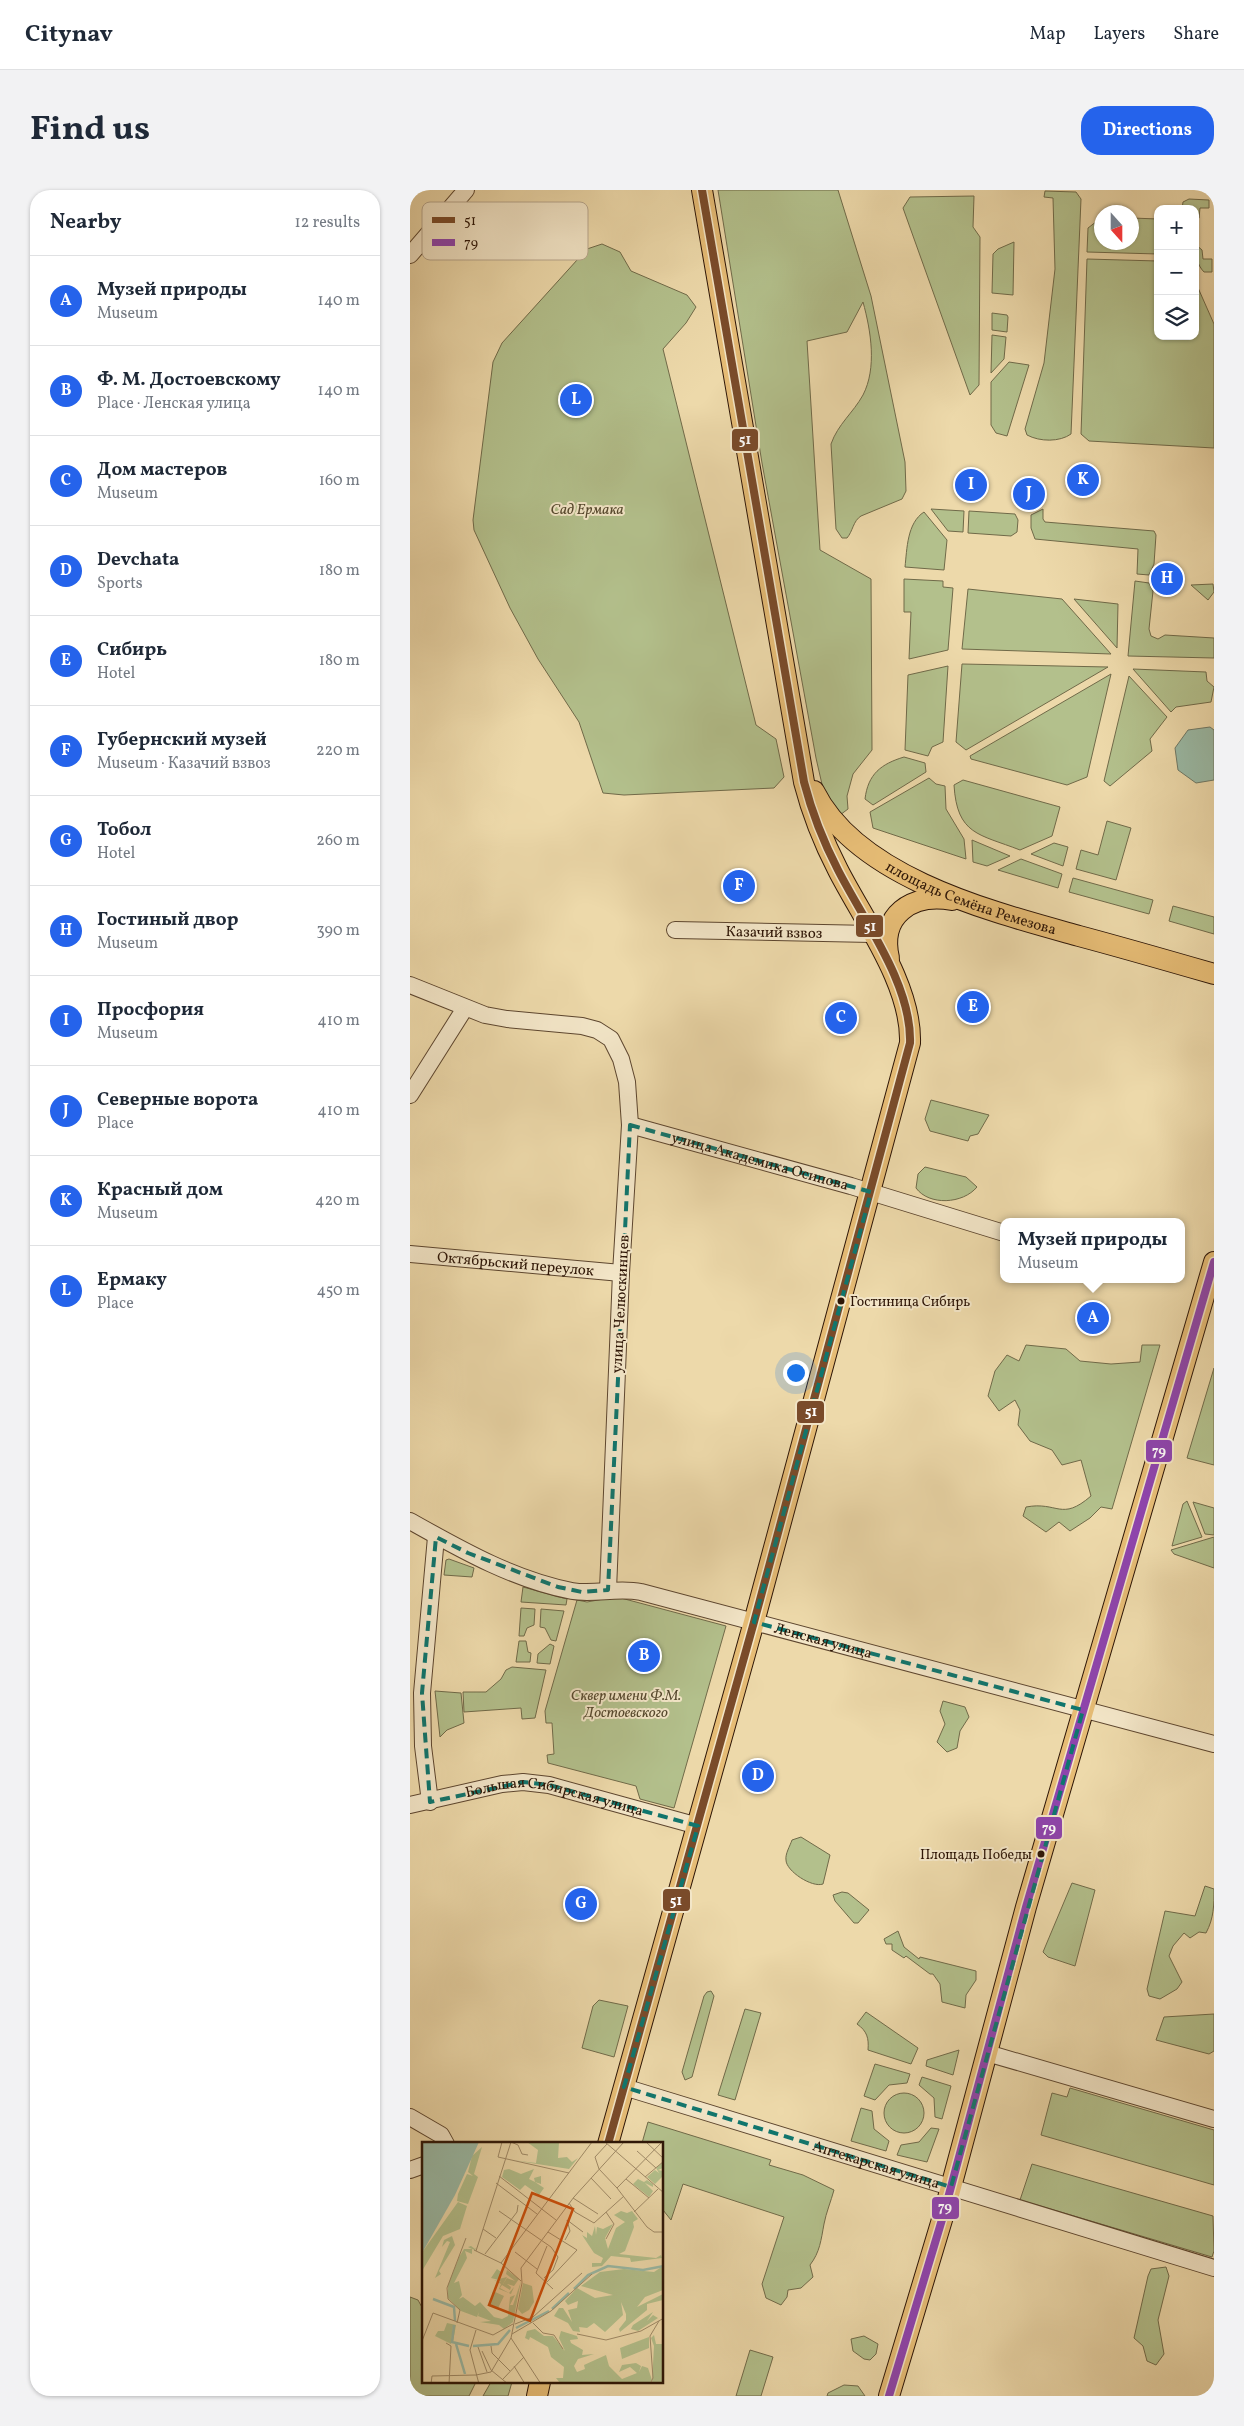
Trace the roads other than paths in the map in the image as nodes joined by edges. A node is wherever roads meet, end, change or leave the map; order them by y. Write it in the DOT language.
graph roads {
  1 [pos="466,190"];
  2 [pos="702,190"];
  3 [pos="455,202"];
  4 [pos="422,238"];
  5 [pos="410,255"];
  6 [pos="795,737"];
  7 [pos="964,902"];
  8 [pos="675,930"];
  9 [pos="872,934"];
  10 [pos="894,974"];
  11 [pos="1214,974"];
  12 [pos="410,985"];
  13 [pos="465,1008"];
  14 [pos="410,1095"];
  15 [pos="630,1125"];
  16 [pos="871,1192"];
  17 [pos="1000,1232"];
  18 [pos="410,1254"];
  19 [pos="1214,1262"];
  20 [pos="621,1273"];
  21 [pos="410,1521"];
  22 [pos="436,1537"];
  23 [pos="608,1590"];
  24 [pos="754,1622"];
  25 [pos="1083,1710"];
  26 [pos="1214,1744"];
  27 [pos="430,1802"];
  28 [pos="410,1804"];
  29 [pos="698,1826"];
  30 [pos="987,2053"];
  31 [pos="624,2087"];
  32 [pos="410,2117"];
  33 [pos="1214,2119"];
  34 [pos="445,2142"];
  35 [pos="609,2142"];
  36 [pos="422,2166"];
  37 [pos="410,2170"];
  38 [pos="951,2187"];
  39 [pos="1214,2268"];
  40 [pos="889,2396"];
  1 -- 3 [label="street"];
  2 -- 6 [label="main road"];
  4 -- 5 [label="street"];
  6 -- 7 [label="main road, площадь Семёна Ремезова"];
  6 -- 9 [label="main road"];
  7 -- 10 [label="main road"];
  7 -- 11 [label="main road, площадь Семёна Ремезова"];
  8 -- 9 [label="street, Казачий взвоз"];
  9 -- 10 [label="main road"];
  10 -- 16 [label="main road"];
  12 -- 13 [label="street"];
  13 -- 14 [label="street"];
  13 -- 15 [label="street, улица Челюскинцев"];
  15 -- 16 [label="street, улица Академика Осипова"];
  15 -- 20 [label="street, улица Челюскинцев"];
  16 -- 17 [label="street, улица Академика Осипова"];
  16 -- 24 [label="main road"];
  18 -- 20 [label="street, Октябрьский переулок"];
  19 -- 25 [label="main road"];
  20 -- 23 [label="street, улица Челюскинцев"];
  21 -- 22 [label="street, Ленская улица"];
  22 -- 23 [label="street, Ленская улица"];
  22 -- 27 [label="street"];
  23 -- 24 [label="street, Ленская улица"];
  24 -- 25 [label="street, Ленская улица"];
  24 -- 29 [label="main road"];
  25 -- 26 [label="street, Ленская улица"];
  25 -- 30 [label="main road"];
  27 -- 28 [label="street, Большая Сибирская улица"];
  27 -- 29 [label="street, Большая Сибирская улица"];
  29 -- 31 [label="main road"];
  30 -- 33 [label="street"];
  30 -- 38 [label="main road"];
  31 -- 35 [label="main road"];
  31 -- 38 [label="street, Аптекарская улица"];
  32 -- 34 [label="street"];
  36 -- 37 [label="street"];
  38 -- 39 [label="street, Аптекарская улица"];
  38 -- 40 [label="main road"];
}
